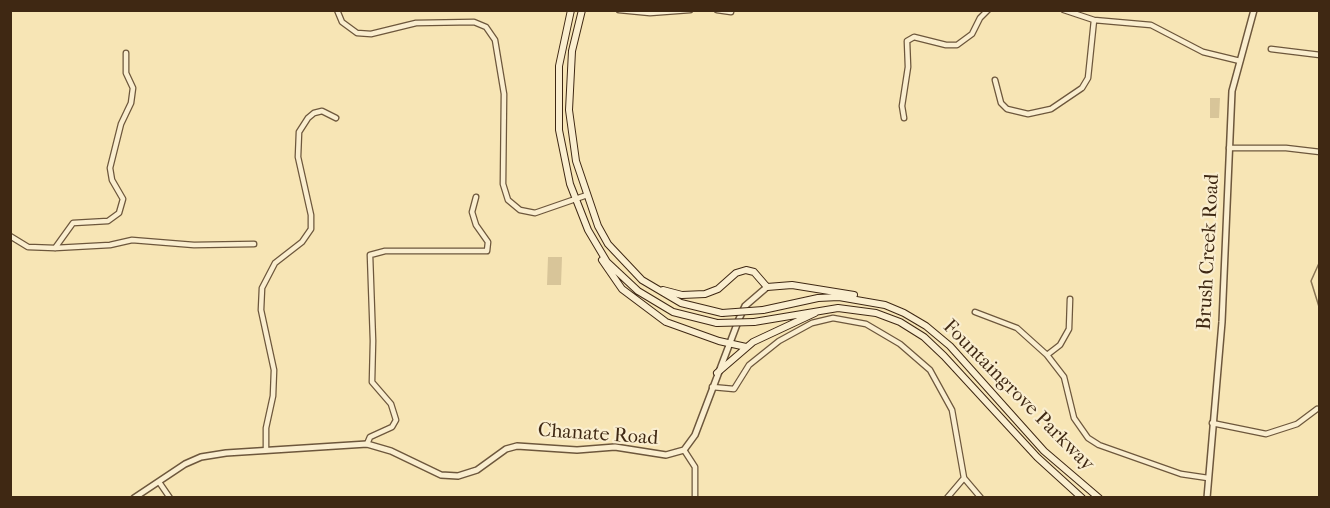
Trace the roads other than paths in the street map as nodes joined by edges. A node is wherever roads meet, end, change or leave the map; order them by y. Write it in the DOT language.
graph roads {
  1 [pos="337,10"];
  2 [pos="572,10"];
  3 [pos="582,10"];
  4 [pos="619,10"];
  5 [pos="690,10"];
  6 [pos="717,10"];
  7 [pos="988,10"];
  8 [pos="1064,10"];
  9 [pos="1254,10"];
  10 [pos="731,12"];
  11 [pos="1094,20"];
  12 [pos="1271,49"];
  13 [pos="126,53"];
  14 [pos="1320,55"];
  15 [pos="1240,61"];
  16 [pos="995,80"];
  17 [pos="336,118"];
  18 [pos="904,118"];
  19 [pos="1229,147"];
  20 [pos="1320,152"];
  21 [pos="587,195"];
  22 [pos="476,196"];
  23 [pos="575,200"];
  24 [pos="10,236"];
  25 [pos="254,244"];
  26 [pos="55,248"];
  27 [pos="597,248"];
  28 [pos="642,280"];
  29 [pos="767,287"];
  30 [pos="1070,299"];
  31 [pos="874,302"];
  32 [pos="838,308"];
  33 [pos="975,312"];
  34 [pos="730,342"];
  35 [pos="746,347"];
  36 [pos="1047,354"];
  37 [pos="717,373"];
  38 [pos="712,387"];
  39 [pos="1317,409"];
  40 [pos="1212,423"];
  41 [pos="367,444"];
  42 [pos="266,450"];
  43 [pos="684,450"];
  44 [pos="964,478"];
  45 [pos="1208,478"];
  46 [pos="159,482"];
  47 [pos="134,498"];
  48 [pos="170,498"];
  49 [pos="696,498"];
  50 [pos="947,498"];
  51 [pos="981,498"];
  52 [pos="1082,498"];
  53 [pos="1099,498"];
  54 [pos="1207,498"];
  1 -- 23 [label="street"];
  2 -- 23 [label="main road, Fountaingrove Parkway"];
  3 -- 21 [label="main road, Fountaingrove Parkway"];
  4 -- 5 [label="street"];
  6 -- 10 [label="street"];
  7 -- 18 [label="street"];
  8 -- 11 [label="street"];
  9 -- 15 [label="street, Brush Creek Road"];
  11 -- 15 [label="street"];
  11 -- 16 [label="street"];
  12 -- 14 [label="street"];
  13 -- 26 [label="street"];
  15 -- 19 [label="street, Brush Creek Road"];
  17 -- 42 [label="street"];
  19 -- 20 [label="street"];
  19 -- 40 [label="street, Brush Creek Road"];
  21 -- 23 [label="street"];
  21 -- 28 [label="main road, Fountaingrove Parkway"];
  22 -- 41 [label="street"];
  23 -- 27 [label="main road, Fountaingrove Parkway"];
  24 -- 26 [label="street"];
  25 -- 26 [label="street"];
  27 -- 32 [label="main road, Fountaingrove Parkway, bridge"];
  27 -- 34 [label="main road"];
  28 -- 29 [label="main road"];
  28 -- 31 [label="main road, Fountaingrove Parkway, bridge"];
  29 -- 31 [label="main road"];
  29 -- 34 [label="street, Chanate Road"];
  30 -- 36 [label="street"];
  31 -- 53 [label="main road, Fountaingrove Parkway"];
  32 -- 35 [label="main road"];
  32 -- 52 [label="main road, Fountaingrove Parkway"];
  33 -- 36 [label="street"];
  34 -- 35 [label="main road"];
  34 -- 37 [label="street, Chanate Road"];
  35 -- 37 [label="main road"];
  36 -- 45 [label="street"];
  37 -- 38 [label="street, Chanate Road"];
  38 -- 43 [label="street, Chanate Road"];
  38 -- 44 [label="street"];
  39 -- 40 [label="street"];
  40 -- 45 [label="street, Brush Creek Road"];
  41 -- 42 [label="street, Chanate Road"];
  41 -- 43 [label="street, Chanate Road"];
  42 -- 46 [label="street, Chanate Road"];
  43 -- 49 [label="street"];
  44 -- 50 [label="street"];
  44 -- 51 [label="street"];
  45 -- 54 [label="street, Brush Creek Road"];
  46 -- 47 [label="street, Chanate Road"];
  46 -- 48 [label="street"];
}
